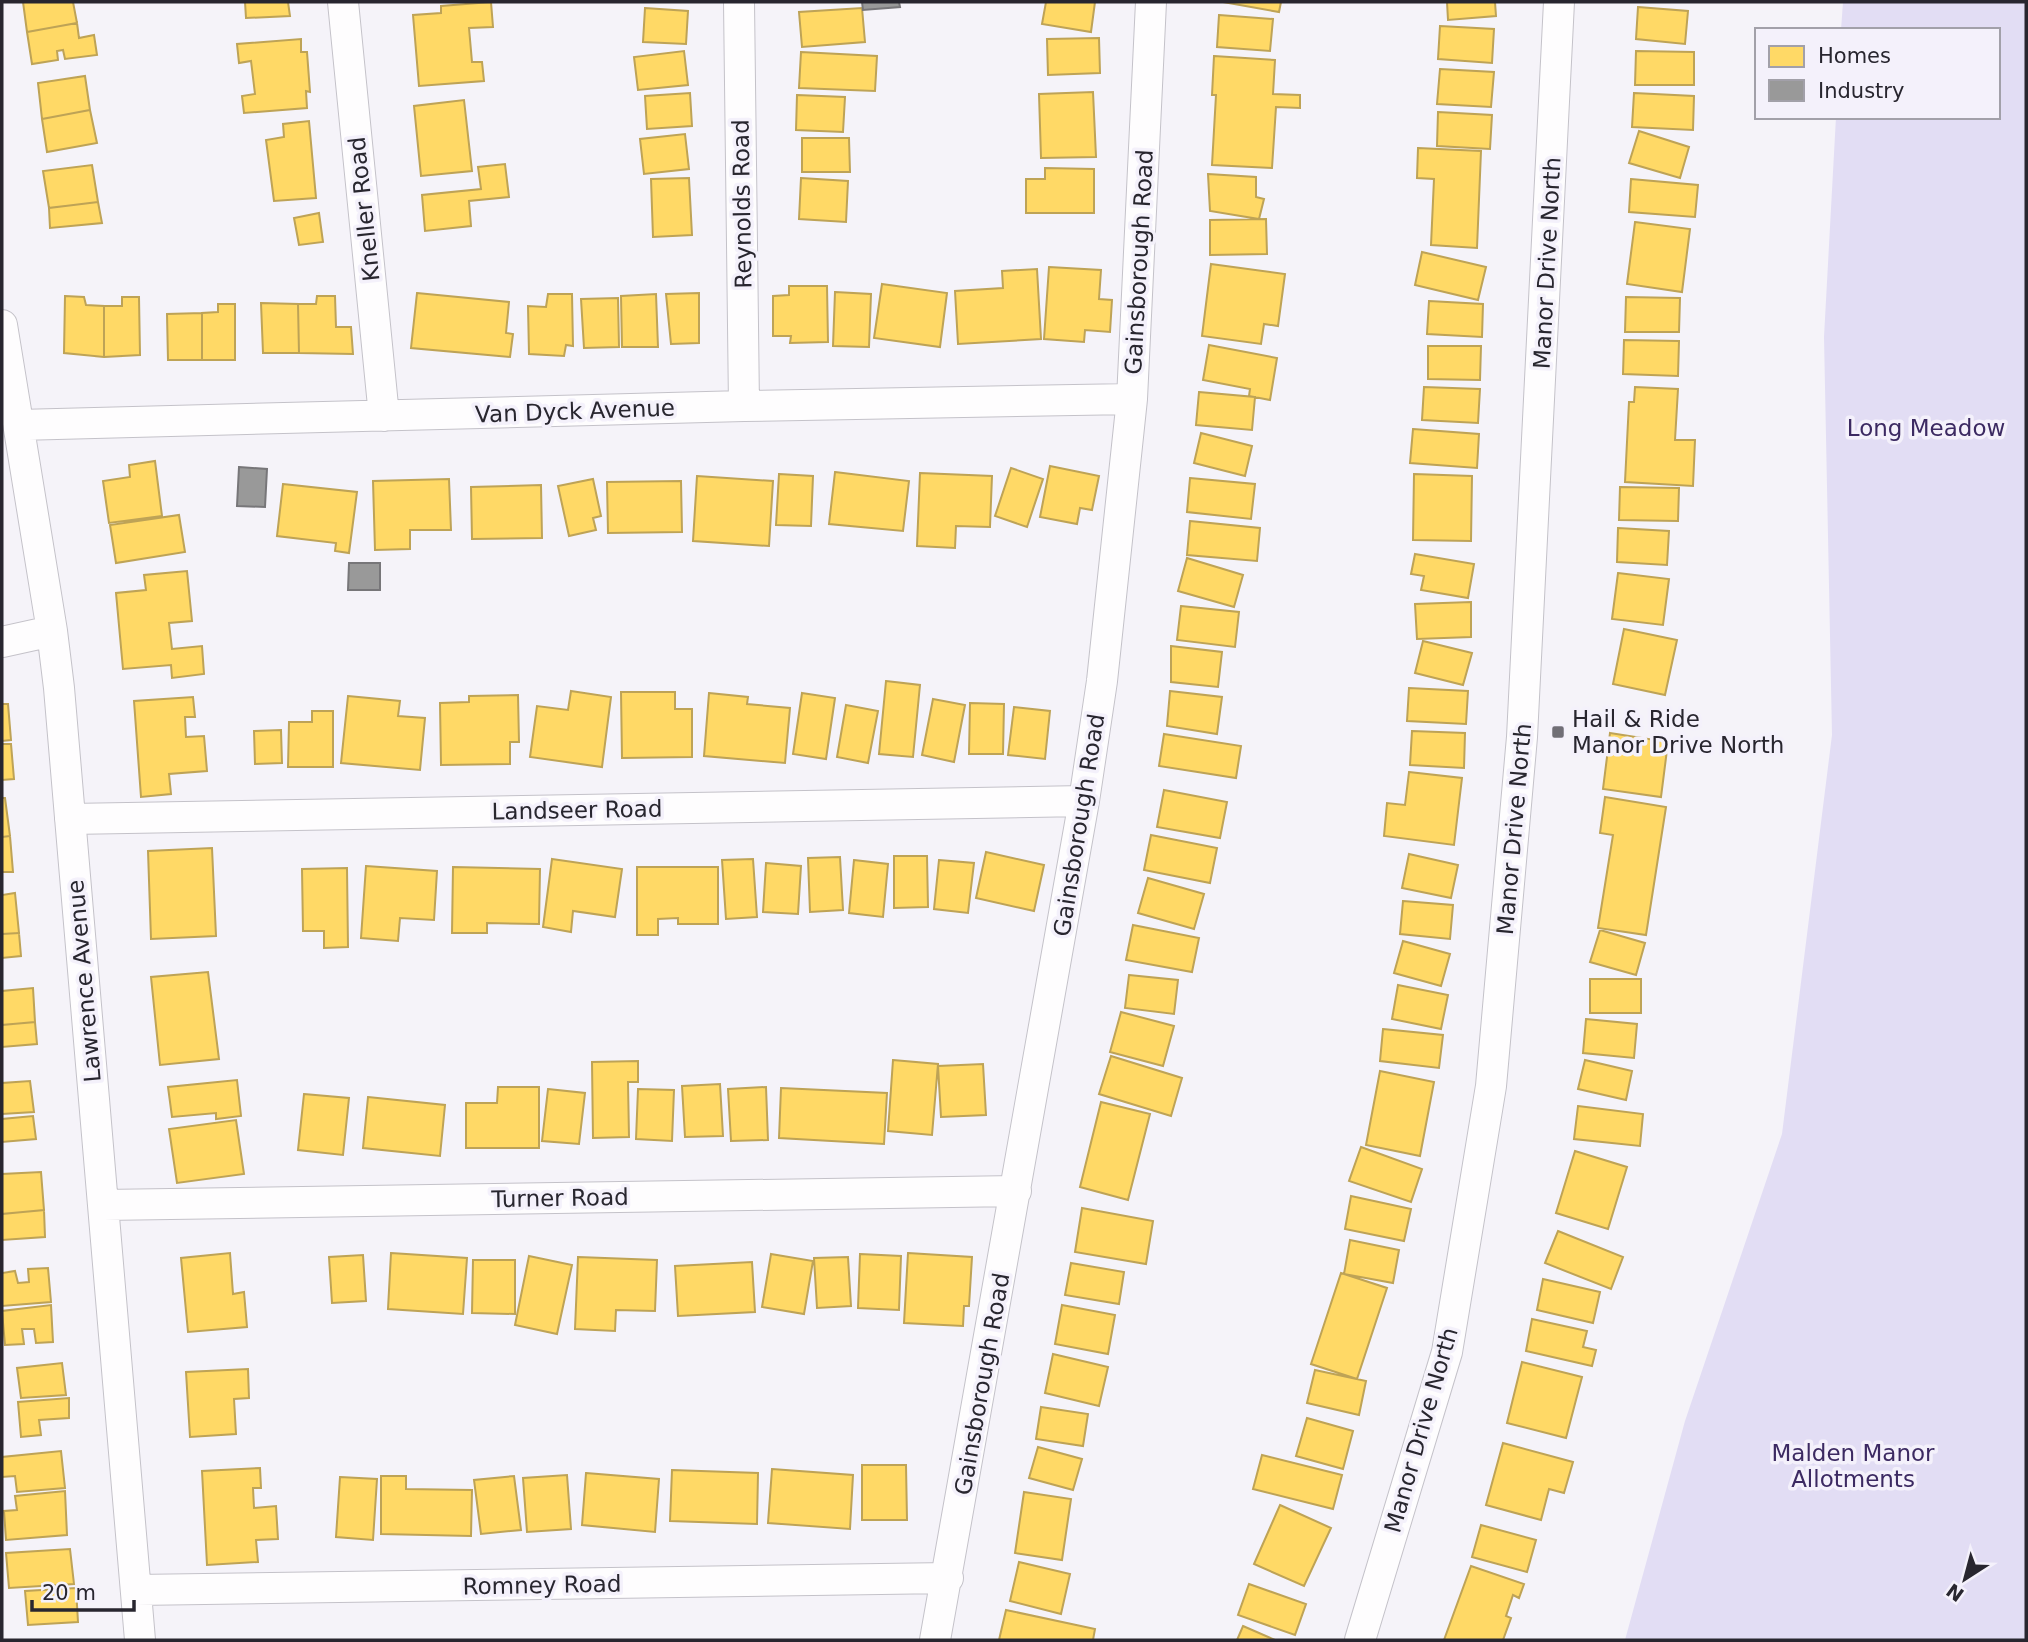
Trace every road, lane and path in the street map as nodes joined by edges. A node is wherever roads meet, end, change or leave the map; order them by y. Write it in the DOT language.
graph roads {
  1 [pos="343,2"];
  2 [pos="739,2"];
  3 [pos="1152,2"];
  4 [pos="1559,2"];
  5 [pos="2,325"];
  6 [pos="1132,399"];
  7 [pos="744,406"];
  8 [pos="384,416"];
  9 [pos="19,425"];
  10 [pos="52,631"];
  11 [pos="2,642"];
  12 [pos="1084,801"];
  13 [pos="70,819"];
  14 [pos="1016,1191"];
  15 [pos="103,1205"];
  16 [pos="948,1578"];
  17 [pos="136,1590"];
  18 [pos="140,1640"];
  19 [pos="935,1640"];
  20 [pos="1360,1640"];
  1 -- 8 [label="street, Kneller Road"];
  2 -- 7 [label="street, Reynolds Road"];
  3 -- 6 [label="street, Gainsborough Road"];
  4 -- 20 [label="street, Manor Drive North"];
  5 -- 9 [label="street, Lawrence Avenue"];
  6 -- 7 [label="street, Van Dyck Avenue"];
  6 -- 12 [label="street, Gainsborough Road"];
  7 -- 8 [label="street, Van Dyck Avenue"];
  8 -- 9 [label="street, Van Dyck Avenue"];
  9 -- 10 [label="street, Lawrence Avenue"];
  10 -- 11 [label="street"];
  10 -- 13 [label="street, Lawrence Avenue"];
  12 -- 13 [label="street, Landseer Road"];
  12 -- 14 [label="street, Gainsborough Road"];
  13 -- 15 [label="street, Lawrence Avenue"];
  14 -- 15 [label="street, Turner Road"];
  14 -- 16 [label="street, Gainsborough Road"];
  15 -- 17 [label="street, Lawrence Avenue"];
  16 -- 17 [label="street, Romney Road"];
  16 -- 19 [label="street, Gainsborough Road"];
  17 -- 18 [label="street, Lawrence Avenue"];
}
